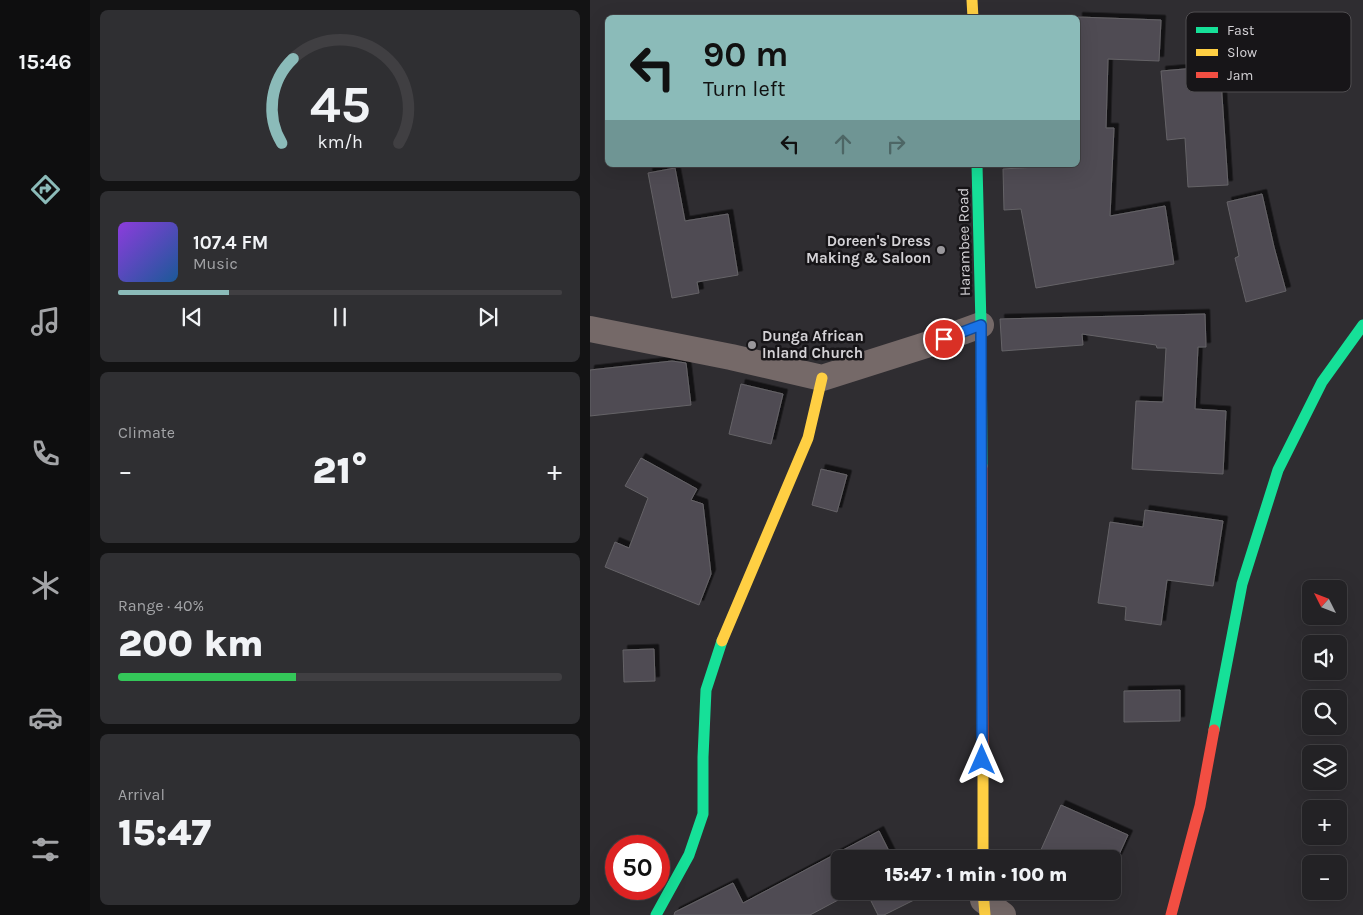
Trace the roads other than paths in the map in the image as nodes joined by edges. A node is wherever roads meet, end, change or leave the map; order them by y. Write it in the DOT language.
graph roads {
  1 [pos="972,0"];
  2 [pos="973,15"];
  3 [pos="977,167"];
  4 [pos="981,325"];
  5 [pos="1363,325"];
  6 [pos="590,329"];
  7 [pos="822,378"];
  8 [pos="983,850"];
  9 [pos="656,915"];
  10 [pos="1171,915"];
  1 -- 2 [label="street"];
  3 -- 4 [label="street, Harambee Road"];
  4 -- 7 [label="street"];
  4 -- 8 [label="street, Harambee Road"];
  5 -- 10 [label="street"];
  6 -- 7 [label="street"];
  7 -- 9 [label="street"];
}
